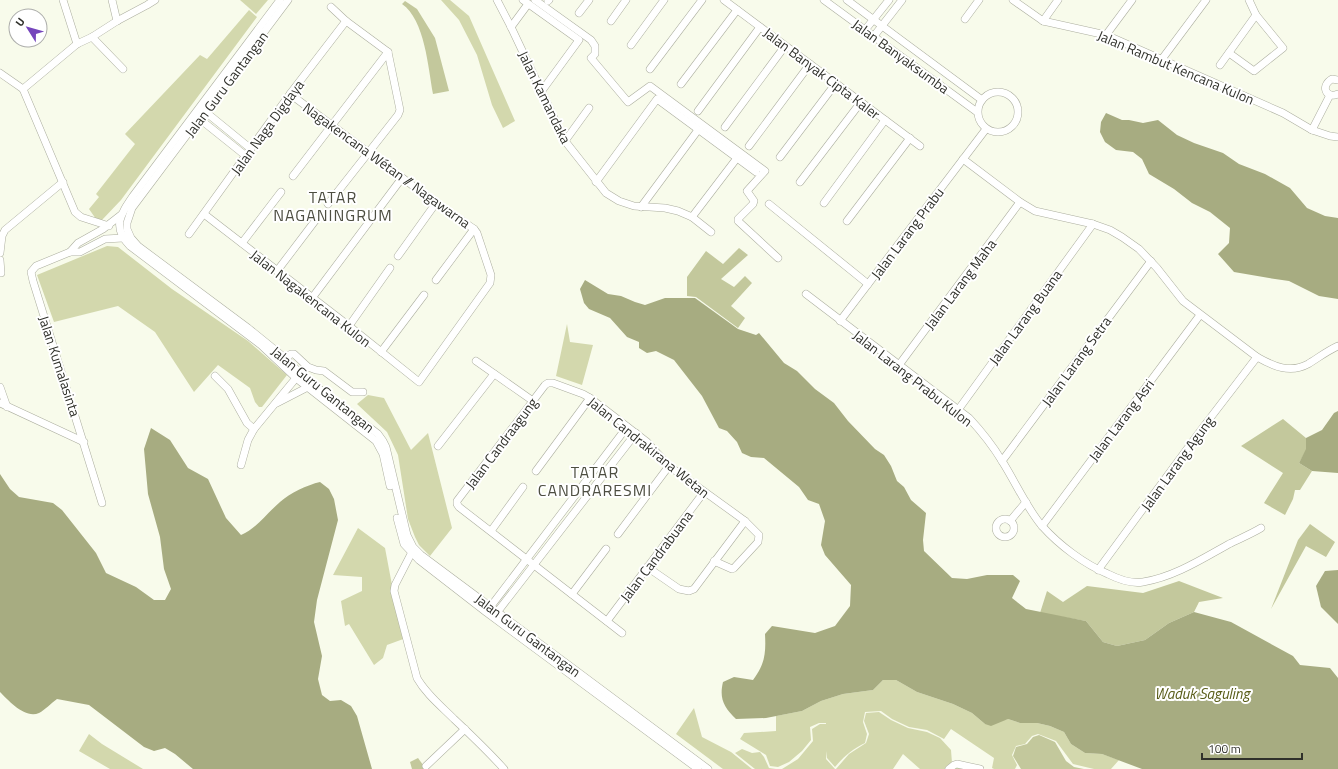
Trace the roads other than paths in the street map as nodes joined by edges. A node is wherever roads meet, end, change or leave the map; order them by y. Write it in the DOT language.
graph roads {
  1 [pos="63,0"];
  2 [pos="112,0"];
  3 [pos="155,0"];
  4 [pos="280,0"];
  5 [pos="288,0"];
  6 [pos="497,0"];
  7 [pos="589,0"];
  8 [pos="626,0"];
  9 [pos="664,0"];
  10 [pos="702,0"];
  11 [pos="724,0"];
  12 [pos="824,0"];
  13 [pos="847,0"];
  14 [pos="889,0"];
  15 [pos="902,0"];
  16 [pos="979,0"];
  17 [pos="1014,0"];
  18 [pos="1058,0"];
  19 [pos="1132,0"];
  20 [pos="1206,0"];
  21 [pos="1249,0"];
  22 [pos="529,1"];
  23 [pos="145,3"];
  24 [pos="332,7"];
  25 [pos="737,10"];
  26 [pos="579,13"];
  27 [pos="1256,15"];
  28 [pos="964,19"];
  29 [pos="874,20"];
  30 [pos="117,21"];
  31 [pos="346,21"];
  32 [pos="611,21"];
  33 [pos="1043,21"];
  34 [pos="882,26"];
  35 [pos="511,27"];
  36 [pos="760,27"];
  37 [pos="865,30"];
  38 [pos="1106,35"];
  39 [pos="874,36"];
  40 [pos="92,37"];
  41 [pos="77,44"];
  42 [pos="630,46"];
  43 [pos="785,46"];
  44 [pos="388,52"];
  45 [pos="1229,53"];
  46 [pos="1162,59"];
  47 [pos="810,64"];
  48 [pos="1220,65"];
  49 [pos="123,69"];
  50 [pos="650,69"];
  51 [pos="0,73"];
  52 [pos="1338,80"];
  53 [pos="836,83"];
  54 [pos="681,84"];
  55 [pos="23,89"];
  56 [pos="541,92"];
  57 [pos="290,94"];
  58 [pos="1338,94"];
  59 [pos="1330,95"];
  60 [pos="982,100"];
  61 [pos="860,102"];
  62 [pos="199,106"];
  63 [pos="589,108"];
  64 [pos="205,111"];
  65 [pos="698,111"];
  66 [pos="977,112"];
  67 [pos="194,114"];
  68 [pos="199,120"];
  69 [pos="885,120"];
  70 [pos="332,125"];
  71 [pos="725,127"];
  72 [pos="986,129"];
  73 [pos="698,130"];
  74 [pos="1312,130"];
  75 [pos="1338,137"];
  76 [pos="910,138"];
  77 [pos="565,141"];
  78 [pos="749,146"];
  79 [pos="920,146"];
  80 [pos="251,149"];
  81 [pos="368,152"];
  82 [pos="246,156"];
  83 [pos="780,157"];
  84 [pos="737,158"];
  85 [pos="963,159"];
  86 [pos="756,172"];
  87 [pos="293,176"];
  88 [pos="402,178"];
  89 [pos="63,182"];
  90 [pos="596,182"];
  91 [pos="800,182"];
  92 [pos="281,192"];
  93 [pos="1020,202"];
  94 [pos="436,203"];
  95 [pos="824,203"];
  96 [pos="328,204"];
  97 [pos="770,204"];
  98 [pos="641,207"];
  99 [pos="129,213"];
  100 [pos="204,214"];
  101 [pos="121,215"];
  102 [pos="318,217"];
  103 [pos="692,217"];
  104 [pos="847,221"];
  105 [pos="1093,224"];
  106 [pos="109,226"];
  107 [pos="474,229"];
  108 [pos="711,232"];
  109 [pos="189,234"];
  110 [pos="126,236"];
  111 [pos="242,243"];
  112 [pos="70,252"];
  113 [pos="0,253"];
  114 [pos="398,256"];
  115 [pos="778,258"];
  116 [pos="0,260"];
  117 [pos="1151,261"];
  118 [pos="390,268"];
  119 [pos="277,271"];
  120 [pos="1,273"];
  121 [pos="436,280"];
  122 [pos="868,284"];
  123 [pos="806,294"];
  124 [pos="424,295"];
  125 [pos="312,298"];
  126 [pos="1200,315"];
  127 [pos="840,321"];
  128 [pos="349,326"];
  129 [pos="1338,346"];
  130 [pos="382,352"];
  131 [pos="285,358"];
  132 [pos="1257,358"];
  133 [pos="476,361"];
  134 [pos="900,365"];
  135 [pos="494,374"];
  136 [pos="215,376"];
  137 [pos="296,378"];
  138 [pos="418,382"];
  139 [pos="548,383"];
  140 [pos="0,387"];
  141 [pos="308,387"];
  142 [pos="364,392"];
  143 [pos="590,398"];
  144 [pos="533,401"];
  145 [pos="0,403"];
  146 [pos="276,403"];
  147 [pos="7,408"];
  148 [pos="958,410"];
  149 [pos="627,427"];
  150 [pos="254,430"];
  151 [pos="636,433"];
  152 [pos="84,442"];
  153 [pos="438,446"];
  154 [pos="1002,461"];
  155 [pos="241,465"];
  156 [pos="669,466"];
  157 [pos="536,471"];
  158 [pos="523,488"];
  159 [pos="704,492"];
  160 [pos="1026,502"];
  161 [pos="102,503"];
  162 [pos="566,507"];
  163 [pos="573,512"];
  164 [pos="745,521"];
  165 [pos="1010,521"];
  166 [pos="1042,526"];
  167 [pos="1261,528"];
  168 [pos="491,531"];
  169 [pos="618,534"];
  170 [pos="606,549"];
  171 [pos="413,551"];
  172 [pos="527,559"];
  173 [pos="714,561"];
  174 [pos="534,564"];
  175 [pos="647,567"];
  176 [pos="1098,570"];
  177 [pos="572,594"];
  178 [pos="488,609"];
  179 [pos="495,614"];
  180 [pos="606,621"];
  181 [pos="622,633"];
  182 [pos="465,729"];
  183 [pos="426,766"];
  184 [pos="504,769"];
  185 [pos="698,769"];
  186 [pos="708,769"];
  187 [pos="949,769"];
  188 [pos="980,769"];
  1 -- 41 [label="street"];
  2 -- 30 [label="street"];
  3 -- 23 [label="street"];
  4 -- 62 [label="street, Jalan Guru Gantangan"];
  5 -- 64 [label="street, Jalan Guru Gantangan"];
  6 -- 35 [label="street, Jalan Kamandaka"];
  7 -- 26 [label="street"];
  8 -- 32 [label="street"];
  9 -- 42 [label="street"];
  10 -- 50 [label="street"];
  11 -- 25 [label="street, Jalan Banyak Cipta Kaler"];
  12 -- 37 [label="street, Jalan Banyaksumba"];
  13 -- 29 [label="street, Jalan Banyaksumba"];
  14 -- 29 [label="street"];
  15 -- 34 [label="street"];
  16 -- 28 [label="street"];
  17 -- 33 [label="street, Jalan Rambut Kencana Kulon"];
  18 -- 33 [label="street"];
  19 -- 38 [label="street"];
  20 -- 46 [label="street"];
  21 -- 27 [label="street"];
  22 -- 35 [label="street"];
  22 -- 56 [label="street"];
  22 -- 115 [label="street"];
  23 -- 30 [label="street"];
  24 -- 31 [label="street"];
  25 -- 36 [label="street, Jalan Banyak Cipta Kaler"];
  25 -- 54 [label="street"];
  27 -- 45 [label="street"];
  27 -- 45 [label="street"];
  29 -- 34 [label="street, Jalan Banyaksumba"];
  29 -- 37 [label="street"];
  30 -- 40 [label="street"];
  31 -- 44 [label="street"];
  31 -- 57 [label="street, Jalan Naga Digdaya"];
  33 -- 38 [label="street, Jalan Rambut Kencana Kulon"];
  34 -- 39 [label="street"];
  34 -- 60 [label="street, Jalan Banyaksumba"];
  35 -- 56 [label="street, Jalan Kamandaka"];
  36 -- 43 [label="street, Jalan Banyak Cipta Kaler"];
  36 -- 65 [label="street"];
  37 -- 39 [label="street, Jalan Banyaksumba"];
  38 -- 46 [label="street, Jalan Rambut Kencana Kulon"];
  39 -- 66 [label="street, Jalan Banyaksumba"];
  40 -- 41 [label="street"];
  40 -- 49 [label="street"];
  41 -- 55 [label="street"];
  43 -- 47 [label="street, Jalan Banyak Cipta Kaler"];
  43 -- 71 [label="street"];
  44 -- 70 [label="street"];
  44 -- 81 [label="street"];
  45 -- 48 [label="street"];
  46 -- 74 [label="street, Jalan Rambut Kencana Kulon"];
  47 -- 53 [label="street, Jalan Banyak Cipta Kaler"];
  47 -- 78 [label="street"];
  51 -- 55 [label="street"];
  52 -- 59 [label="street"];
  53 -- 61 [label="street, Jalan Banyak Cipta Kaler"];
  53 -- 83 [label="street"];
  55 -- 89 [label="street"];
  56 -- 77 [label="street, Jalan Kamandaka"];
  57 -- 70 [label="street, Nagakencana Wétan // Nagawarna"];
  57 -- 80 [label="street, Jalan Naga Digdaya"];
  58 -- 59 [label="street"];
  59 -- 74 [label="street"];
  60 -- 66 [label="street"];
  60 -- 72 [label="street"];
  61 -- 69 [label="street, Jalan Banyak Cipta Kaler"];
  61 -- 91 [label="street"];
  62 -- 64 [label="street"];
  62 -- 67 [label="street, Jalan Guru Gantangan"];
  63 -- 77 [label="street"];
  64 -- 68 [label="street, Jalan Guru Gantangan"];
  64 -- 80 [label="street"];
  66 -- 72 [label="street"];
  67 -- 68 [label="street"];
  67 -- 101 [label="street, Jalan Guru Gantangan"];
  68 -- 82 [label="street"];
  68 -- 99 [label="street, Jalan Guru Gantangan"];
  69 -- 76 [label="street, Jalan Banyak Cipta Kaler"];
  69 -- 95 [label="street"];
  70 -- 81 [label="street, Nagakencana Wétan // Nagawarna"];
  70 -- 87 [label="street"];
  72 -- 85 [label="street, Jalan Larang Prabu"];
  73 -- 84 [label="street"];
  73 -- 90 [label="street"];
  73 -- 98 [label="street"];
  74 -- 75 [label="street, Jalan Rambut Kencana Kulon"];
  76 -- 79 [label="street, Jalan Banyak Cipta Kaler"];
  76 -- 104 [label="street"];
  77 -- 90 [label="street, Jalan Kamandaka"];
  80 -- 82 [label="street, Jalan Naga Digdaya"];
  81 -- 88 [label="street, Nagakencana Wétan // Nagawarna"];
  81 -- 96 [label="street"];
  82 -- 100 [label="street, Jalan Naga Digdaya"];
  84 -- 86 [label="street"];
  84 -- 103 [label="street"];
  85 -- 93 [label="street"];
  85 -- 122 [label="street, Jalan Larang Prabu"];
  88 -- 94 [label="street, Nagakencana Wétan // Nagawarna"];
  88 -- 125 [label="street"];
  89 -- 106 [label="street"];
  89 -- 113 [label="street"];
  90 -- 98 [label="street, Jalan Kamandaka"];
  92 -- 111 [label="street"];
  93 -- 105 [label="street"];
  93 -- 134 [label="street, Jalan Larang Maha"];
  94 -- 107 [label="street, Nagakencana Wétan // Nagawarna"];
  94 -- 114 [label="street"];
  97 -- 122 [label="street"];
  98 -- 103 [label="street, Jalan Kamandaka"];
  99 -- 101 [label="street"];
  99 -- 110 [label="street"];
  100 -- 109 [label="street, Jalan Naga Digdaya"];
  100 -- 111 [label="street, Jalan Nagakencana Kulon"];
  101 -- 106 [label="street"];
  101 -- 110 [label="street"];
  102 -- 119 [label="street"];
  103 -- 108 [label="street, Jalan Kamandaka"];
  105 -- 117 [label="street"];
  105 -- 148 [label="street, Jalan Larang Buana"];
  106 -- 112 [label="street"];
  107 -- 121 [label="street"];
  107 -- 138 [label="street, Nagakencana Wétan // Nagawarna"];
  110 -- 112 [label="street"];
  110 -- 131 [label="street, Jalan Guru Gantangan"];
  110 -- 137 [label="street, Jalan Guru Gantangan"];
  111 -- 119 [label="street, Jalan Nagakencana Kulon"];
  112 -- 152 [label="street, Jalan Kumalasinta"];
  116 -- 120 [label="street"];
  117 -- 126 [label="street"];
  117 -- 154 [label="street, Jalan Larang Setra"];
  118 -- 128 [label="street"];
  119 -- 125 [label="street, Jalan Nagakencana Kulon"];
  122 -- 127 [label="street, Jalan Larang Prabu"];
  123 -- 127 [label="street, Jalan Larang Prabu Kulon"];
  124 -- 130 [label="street"];
  125 -- 128 [label="street, Jalan Nagakencana Kulon"];
  126 -- 132 [label="street"];
  126 -- 166 [label="street, Jalan Larang Asri"];
  127 -- 134 [label="street, Jalan Larang Prabu Kulon"];
  128 -- 130 [label="street, Jalan Nagakencana Kulon"];
  129 -- 132 [label="street"];
  130 -- 138 [label="street, Jalan Nagakencana Kulon"];
  131 -- 142 [label="street"];
  131 -- 171 [label="street, Jalan Guru Gantangan"];
  132 -- 176 [label="street, Jalan Larang Agung"];
  133 -- 135 [label="street"];
  134 -- 148 [label="street, Jalan Larang Prabu Kulon"];
  135 -- 144 [label="street"];
  135 -- 153 [label="street"];
  136 -- 150 [label="street"];
  137 -- 141 [label="street, Jalan Guru Gantangan"];
  137 -- 146 [label="street"];
  139 -- 143 [label="street, Jalan Candrakirana Wetan"];
  139 -- 144 [label="street, Jalan Candraagung"];
  140 -- 147 [label="street"];
  141 -- 146 [label="street"];
  141 -- 171 [label="street, Jalan Guru Gantangan"];
  143 -- 149 [label="street, Jalan Candrakirana Wetan"];
  143 -- 157 [label="street"];
  144 -- 168 [label="street, Jalan Candraagung"];
  145 -- 147 [label="street"];
  146 -- 150 [label="street"];
  147 -- 152 [label="street"];
  148 -- 154 [label="street, Jalan Larang Prabu Kulon"];
  149 -- 151 [label="street, Jalan Candrakirana Wetan"];
  149 -- 162 [label="street"];
  150 -- 155 [label="street"];
  151 -- 156 [label="street, Jalan Candrakirana Wetan"];
  151 -- 163 [label="street"];
  152 -- 161 [label="street, Jalan Kumalasinta"];
  154 -- 160 [label="street, Jalan Larang Prabu Kulon"];
  156 -- 159 [label="street, Jalan Candrakirana Wetan"];
  156 -- 169 [label="street"];
  158 -- 168 [label="street"];
  159 -- 164 [label="street, Jalan Candrakirana Wetan"];
  159 -- 175 [label="street, Jalan Candrabuana"];
  160 -- 165 [label="street"];
  160 -- 166 [label="street, Jalan Larang Prabu Kulon"];
  162 -- 163 [label="street"];
  162 -- 172 [label="street"];
  163 -- 174 [label="street"];
  164 -- 173 [label="street"];
  164 -- 173 [label="street, Jalan Candrakirana Wetan"];
  166 -- 176 [label="street, Jalan Larang Prabu Kulon"];
  167 -- 176 [label="street, Jalan Larang Prabu Kulon"];
  168 -- 172 [label="street"];
  170 -- 177 [label="street"];
  171 -- 178 [label="street, Jalan Guru Gantangan"];
  171 -- 182 [label="street"];
  172 -- 174 [label="street"];
  172 -- 178 [label="street"];
  173 -- 175 [label="street"];
  174 -- 177 [label="street"];
  174 -- 179 [label="street"];
  175 -- 180 [label="street, Jalan Candrabuana"];
  177 -- 180 [label="street"];
  178 -- 179 [label="street, Jalan Guru Gantangan"];
  179 -- 185 [label="street, Jalan Guru Gantangan"];
  179 -- 186 [label="street, Jalan Guru Gantangan"];
  180 -- 181 [label="street"];
  182 -- 183 [label="street"];
  182 -- 184 [label="street"];
  187 -- 188 [label="street"];
}
